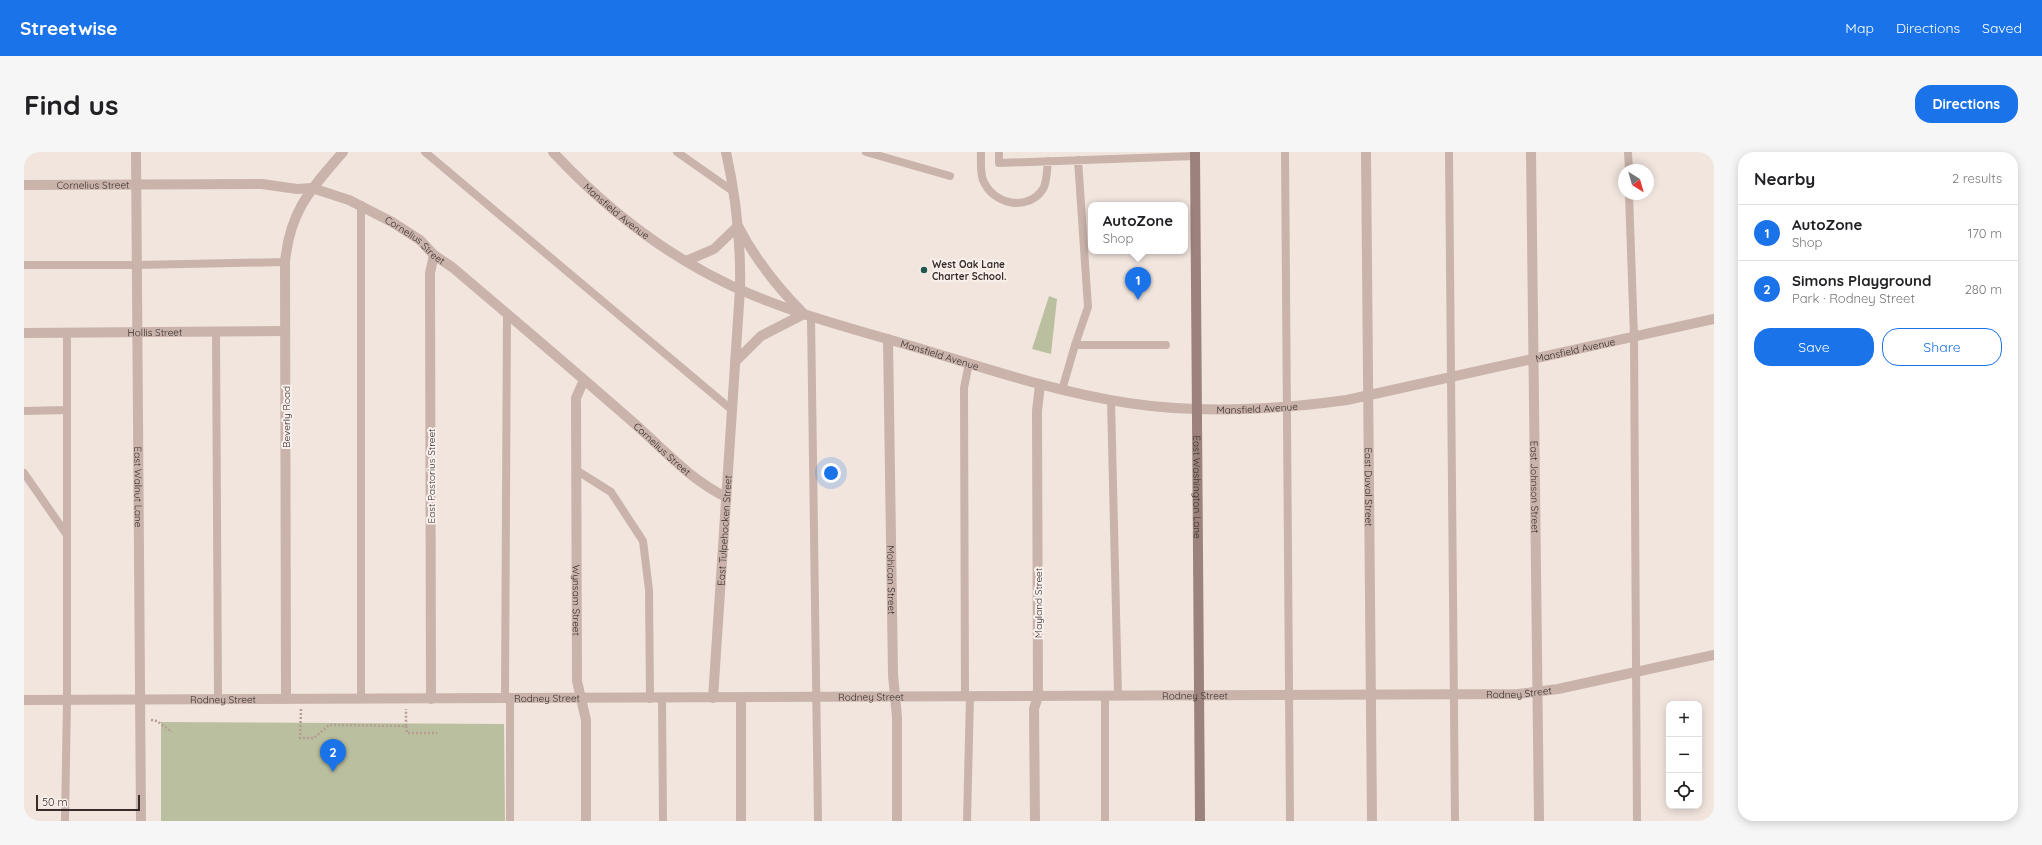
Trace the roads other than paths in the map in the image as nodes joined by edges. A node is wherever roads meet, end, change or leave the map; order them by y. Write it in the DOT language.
graph roads {
  1 [pos="136,152"];
  2 [pos="342,152"];
  3 [pos="425,152"];
  4 [pos="553,152"];
  5 [pos="677,152"];
  6 [pos="726,152"];
  7 [pos="866,152"];
  8 [pos="981,152"];
  9 [pos="999,152"];
  10 [pos="1285,152"];
  11 [pos="1366,152"];
  12 [pos="1449,152"];
  13 [pos="1531,152"];
  14 [pos="1628,152"];
  15 [pos="1195,154"];
  16 [pos="1078,160"];
  17 [pos="1048,161"];
  18 [pos="1629,164"];
  19 [pos="950,176"];
  20 [pos="137,184"];
  21 [pos="24,185"];
  22 [pos="312,188"];
  23 [pos="734,192"];
  24 [pos="1630,200"];
  25 [pos="361,205"];
  26 [pos="738,226"];
  27 [pos="434,255"];
  28 [pos="686,261"];
  29 [pos="285,262"];
  30 [pos="24,265"];
  31 [pos="137,265"];
  32 [pos="740,289"];
  33 [pos="507,314"];
  34 [pos="808,315"];
  35 [pos="1714,319"];
  36 [pos="285,331"];
  37 [pos="137,332"];
  38 [pos="216,332"];
  39 [pos="24,333"];
  40 [pos="67,333"];
  41 [pos="1634,337"];
  42 [pos="888,339"];
  43 [pos="1075,345"];
  44 [pos="1166,345"];
  45 [pos="1535,359"];
  46 [pos="735,362"];
  47 [pos="969,363"];
  48 [pos="1452,377"];
  49 [pos="584,380"];
  50 [pos="1040,385"];
  51 [pos="1062,390"];
  52 [pos="1369,396"];
  53 [pos="1111,400"];
  54 [pos="1287,407"];
  55 [pos="67,410"];
  56 [pos="732,410"];
  57 [pos="1197,410"];
  58 [pos="24,411"];
  59 [pos="576,470"];
  60 [pos="24,473"];
  61 [pos="726,497"];
  62 [pos="67,535"];
  63 [pos="1714,655"];
  64 [pos="1635,673"];
  65 [pos="1538,692"];
  66 [pos="1453,694"];
  67 [pos="1105,695"];
  68 [pos="1118,695"];
  69 [pos="1289,695"];
  70 [pos="1372,695"];
  71 [pos="968,696"];
  72 [pos="1038,696"];
  73 [pos="1199,696"];
  74 [pos="815,697"];
  75 [pos="895,697"];
  76 [pos="508,698"];
  77 [pos="581,698"];
  78 [pos="662,698"];
  79 [pos="713,698"];
  80 [pos="741,698"];
  81 [pos="218,699"];
  82 [pos="286,699"];
  83 [pos="362,699"];
  84 [pos="431,699"];
  85 [pos="650,699"];
  86 [pos="24,700"];
  87 [pos="67,700"];
  88 [pos="140,700"];
  89 [pos="65,821"];
  90 [pos="141,821"];
  91 [pos="510,821"];
  92 [pos="586,821"];
  93 [pos="663,821"];
  94 [pos="742,821"];
  95 [pos="818,821"];
  96 [pos="897,821"];
  97 [pos="967,821"];
  98 [pos="1035,821"];
  99 [pos="1105,821"];
  100 [pos="1200,821"];
  101 [pos="1290,821"];
  102 [pos="1372,821"];
  103 [pos="1455,821"];
  104 [pos="1539,821"];
  105 [pos="1637,821"];
  1 -- 20 [label="street, East Walnut Lane"];
  2 -- 22 [label="street, Beverly Road"];
  3 -- 56 [label="lane"];
  4 -- 28 [label="street, Mansfield Avenue"];
  5 -- 23 [label="lane"];
  6 -- 23 [label="street, East Tulpehocken Street"];
  7 -- 19 [label="lane"];
  8 -- 17 [label="lane"];
  9 -- 17 [label="lane"];
  10 -- 54 [label="lane"];
  11 -- 52 [label="street, East Duval Street"];
  12 -- 48 [label="lane"];
  13 -- 45 [label="street, East Johnson Street"];
  14 -- 18 [label="lane"];
  15 -- 16 [label="lane"];
  15 -- 57 [label="main road, East Washington Lane"];
  16 -- 17 [label="lane"];
  16 -- 43 [label="lane"];
  20 -- 21 [label="street, Cornelius Street"];
  20 -- 22 [label="street, Cornelius Street"];
  20 -- 31 [label="street, East Walnut Lane"];
  22 -- 25 [label="street, Cornelius Street"];
  22 -- 29 [label="street, Beverly Road"];
  23 -- 26 [label="street, East Tulpehocken Street"];
  24 -- 41 [label="lane"];
  25 -- 27 [label="street, Cornelius Street"];
  25 -- 83 [label="lane"];
  26 -- 28 [label="street"];
  26 -- 32 [label="street, East Tulpehocken Street"];
  26 -- 34 [label="street"];
  27 -- 33 [label="street, Cornelius Street"];
  27 -- 84 [label="street, East Pastorius Street"];
  28 -- 32 [label="street, Mansfield Avenue"];
  29 -- 31 [label="lane"];
  29 -- 36 [label="street, Beverly Road"];
  30 -- 31 [label="lane"];
  31 -- 37 [label="street, East Walnut Lane"];
  32 -- 34 [label="street, Mansfield Avenue"];
  32 -- 46 [label="street, East Tulpehocken Street"];
  33 -- 49 [label="street, Cornelius Street"];
  33 -- 76 [label="lane"];
  34 -- 42 [label="street, Mansfield Avenue"];
  34 -- 46 [label="street"];
  34 -- 74 [label="lane"];
  35 -- 41 [label="street, Mansfield Avenue"];
  36 -- 38 [label="street, Hollis Street"];
  36 -- 82 [label="street, Beverly Road"];
  37 -- 38 [label="street, Hollis Street"];
  37 -- 40 [label="street, Hollis Street"];
  37 -- 88 [label="street, East Walnut Lane"];
  38 -- 81 [label="lane"];
  39 -- 40 [label="street, Hollis Street"];
  40 -- 55 [label="lane"];
  41 -- 45 [label="street, Mansfield Avenue"];
  41 -- 64 [label="lane"];
  42 -- 47 [label="street, Mansfield Avenue"];
  42 -- 75 [label="street, Mohican Street"];
  43 -- 44 [label="lane"];
  43 -- 51 [label="lane"];
  45 -- 48 [label="street, Mansfield Avenue"];
  45 -- 65 [label="street, East Johnson Street"];
  46 -- 56 [label="street, East Tulpehocken Street"];
  47 -- 50 [label="street, Mansfield Avenue"];
  47 -- 71 [label="lane"];
  48 -- 52 [label="street, Mansfield Avenue"];
  48 -- 66 [label="lane"];
  49 -- 59 [label="street, Wynsam Street"];
  49 -- 61 [label="street, Cornelius Street"];
  50 -- 51 [label="street, Mansfield Avenue"];
  50 -- 72 [label="street, Mayland Street"];
  51 -- 53 [label="street, Mansfield Avenue"];
  52 -- 54 [label="street, Mansfield Avenue"];
  52 -- 70 [label="street, East Duval Street"];
  53 -- 57 [label="street, Mansfield Avenue"];
  53 -- 68 [label="lane"];
  54 -- 57 [label="street, Mansfield Avenue"];
  54 -- 69 [label="lane"];
  55 -- 58 [label="lane"];
  55 -- 62 [label="lane"];
  56 -- 61 [label="street, East Tulpehocken Street"];
  57 -- 73 [label="main road, East Washington Lane"];
  59 -- 77 [label="street, Wynsam Street"];
  59 -- 85 [label="lane"];
  60 -- 62 [label="lane"];
  61 -- 79 [label="street, East Tulpehocken Street"];
  62 -- 87 [label="lane"];
  63 -- 64 [label="street, Rodney Street"];
  64 -- 65 [label="street, Rodney Street"];
  64 -- 105 [label="lane"];
  65 -- 66 [label="street, Rodney Street"];
  65 -- 104 [label="street, East Johnson Street"];
  66 -- 70 [label="street, Rodney Street"];
  66 -- 103 [label="lane"];
  67 -- 68 [label="street, Rodney Street"];
  67 -- 72 [label="street, Rodney Street"];
  67 -- 99 [label="lane"];
  68 -- 73 [label="street, Rodney Street"];
  69 -- 70 [label="street, Rodney Street"];
  69 -- 73 [label="street, Rodney Street"];
  69 -- 101 [label="lane"];
  70 -- 102 [label="street, East Duval Street"];
  71 -- 72 [label="street, Rodney Street"];
  71 -- 75 [label="street, Rodney Street"];
  71 -- 97 [label="lane"];
  72 -- 98 [label="street, Mayland Street"];
  73 -- 100 [label="main road, East Washington Lane"];
  74 -- 75 [label="street, Rodney Street"];
  74 -- 80 [label="street, Rodney Street"];
  74 -- 95 [label="lane"];
  75 -- 96 [label="street, Mohican Street"];
  76 -- 77 [label="street, Rodney Street"];
  76 -- 84 [label="street, Rodney Street"];
  76 -- 91 [label="lane"];
  77 -- 85 [label="street, Rodney Street"];
  77 -- 92 [label="street, Wynsam Street"];
  78 -- 79 [label="street, Rodney Street"];
  78 -- 85 [label="street, Rodney Street"];
  78 -- 93 [label="lane"];
  79 -- 80 [label="street, Rodney Street"];
  80 -- 94 [label="street"];
  81 -- 82 [label="street, Rodney Street"];
  81 -- 88 [label="street, Rodney Street"];
  82 -- 83 [label="street, Rodney Street"];
  83 -- 84 [label="street, Rodney Street"];
  86 -- 87 [label="street, Rodney Street"];
  87 -- 88 [label="street, Rodney Street"];
  87 -- 89 [label="lane"];
  88 -- 90 [label="street, East Walnut Lane"];
}
